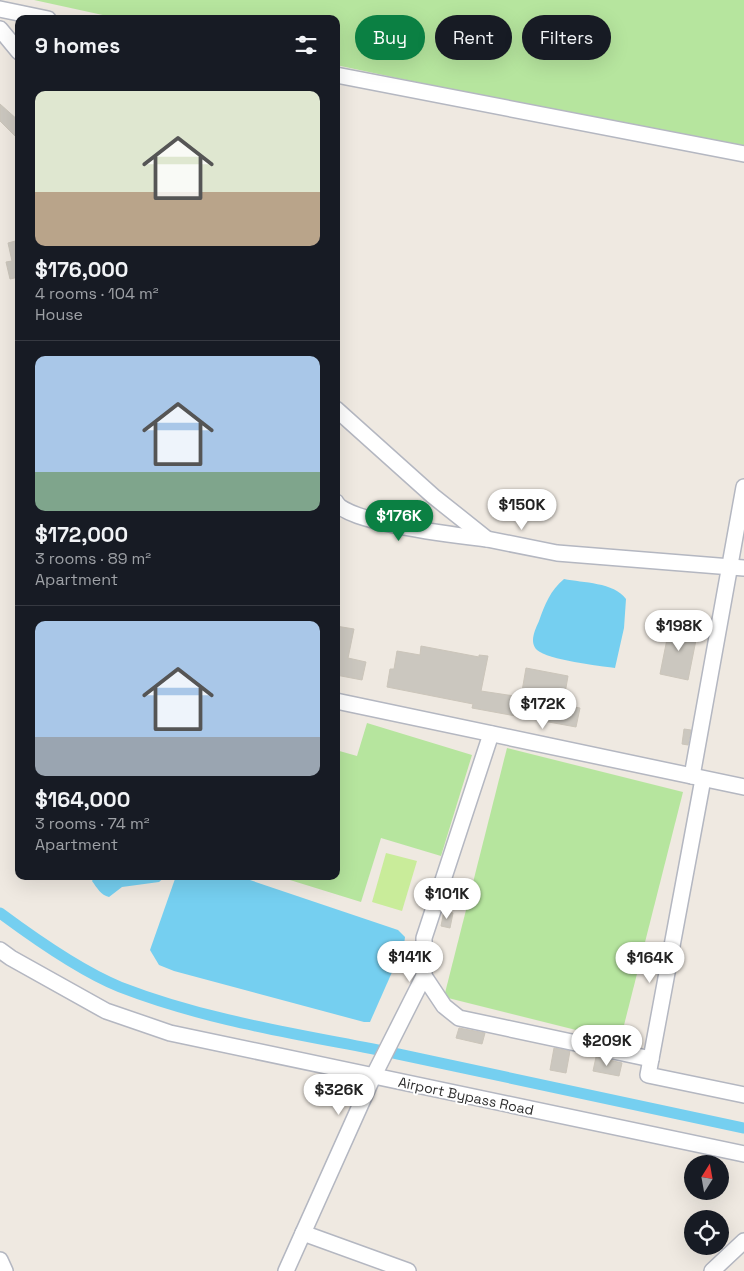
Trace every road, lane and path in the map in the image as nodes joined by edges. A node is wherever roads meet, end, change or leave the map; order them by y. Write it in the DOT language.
graph roads {
  1 [pos="0,10"];
  2 [pos="27,15"];
  3 [pos="0,29"];
  4 [pos="15,47"];
  5 [pos="340,76"];
  6 [pos="744,154"];
  7 [pos="340,413"];
  8 [pos="744,487"];
  9 [pos="340,507"];
  10 [pos="487,539"];
  11 [pos="737,568"];
  12 [pos="340,702"];
  13 [pos="492,734"];
  14 [pos="698,777"];
  15 [pos="744,787"];
  16 [pos="0,950"];
  17 [pos="424,976"];
  18 [pos="651,1059"];
  19 [pos="373,1077"];
  20 [pos="744,1095"];
  21 [pos="744,1154"];
  22 [pos="303,1233"];
  23 [pos="744,1241"];
  24 [pos="0,1260"];
  25 [pos="5,1271"];
  26 [pos="286,1271"];
  27 [pos="408,1271"];
  28 [pos="712,1271"];
  1 -- 2 [label="street"];
  3 -- 4 [label="street"];
  5 -- 6 [label="street"];
  7 -- 10 [label="street"];
  8 -- 11 [label="street"];
  9 -- 10 [label="street"];
  10 -- 11 [label="street"];
  11 -- 14 [label="street"];
  12 -- 13 [label="street"];
  13 -- 14 [label="street"];
  13 -- 17 [label="street"];
  14 -- 15 [label="street"];
  14 -- 18 [label="street"];
  16 -- 19 [label="street, Airport Bypass Road"];
  17 -- 18 [label="street"];
  17 -- 19 [label="street"];
  18 -- 20 [label="street"];
  19 -- 21 [label="street, Airport Bypass Road"];
  19 -- 22 [label="street"];
  22 -- 26 [label="street"];
  22 -- 27 [label="street"];
  23 -- 28 [label="street"];
  24 -- 25 [label="street"];
}
